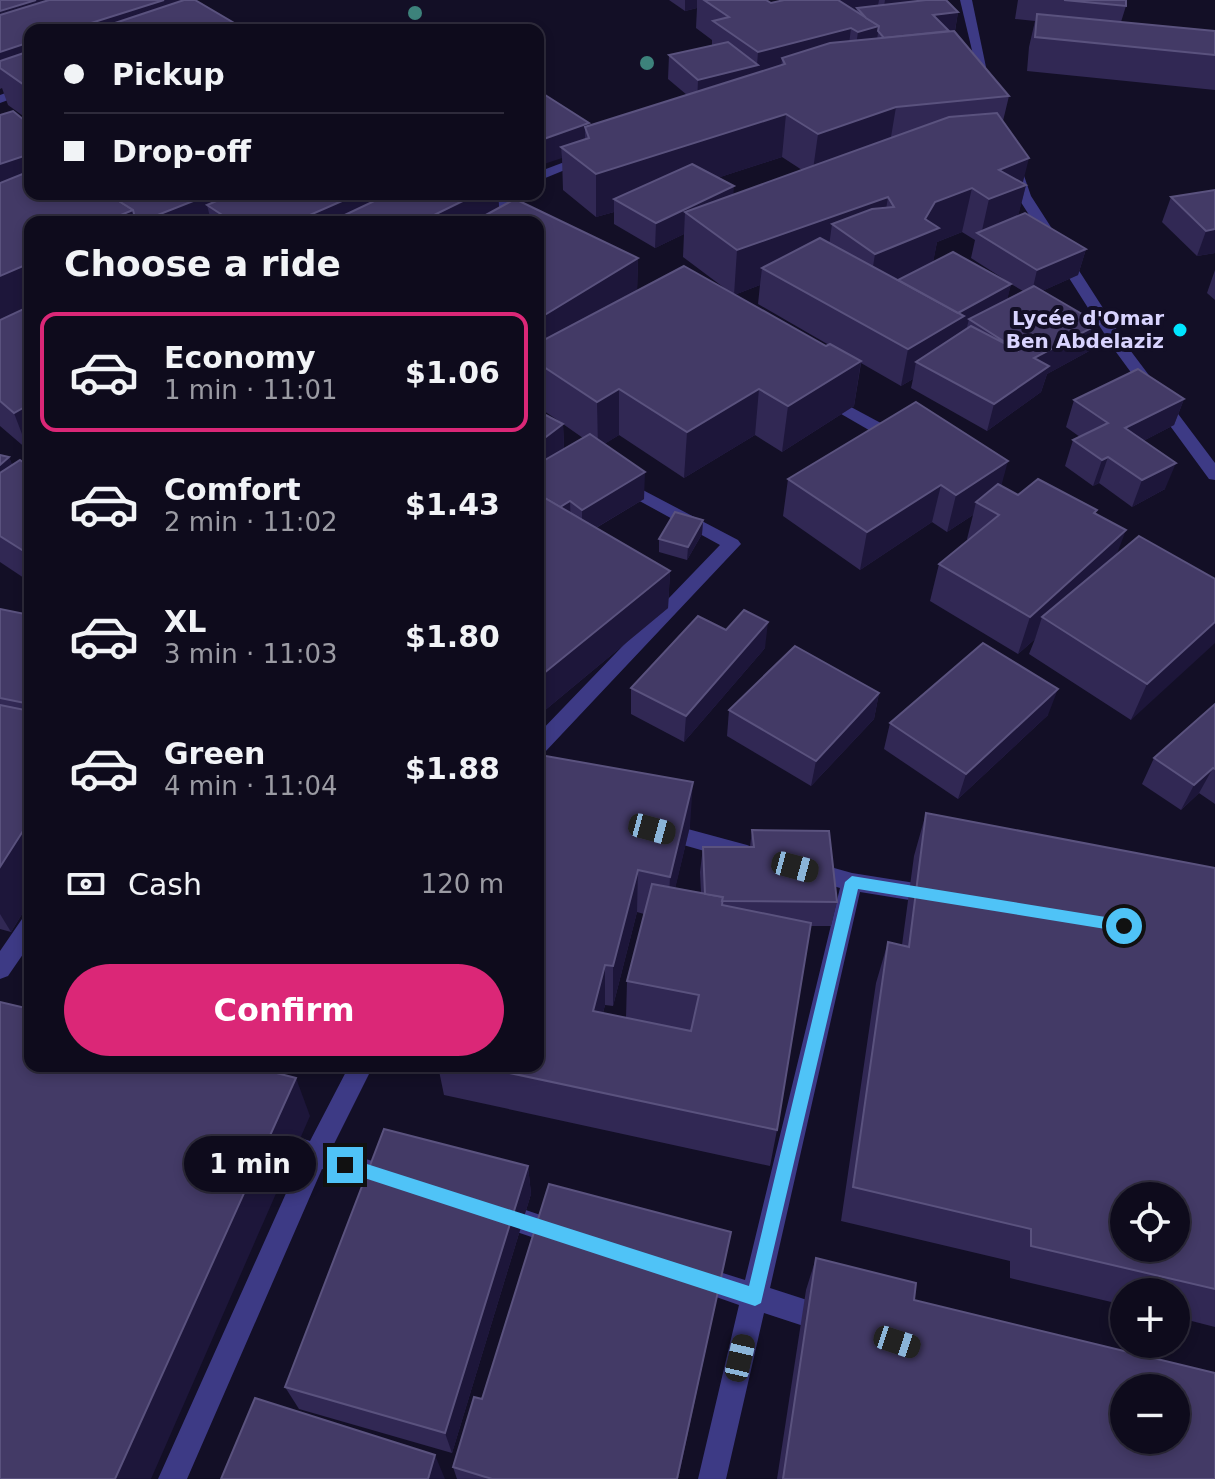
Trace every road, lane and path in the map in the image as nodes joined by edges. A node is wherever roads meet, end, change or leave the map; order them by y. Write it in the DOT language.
graph roads {
  1 [pos="966,0"];
  2 [pos="24,90"];
  3 [pos="0,99"];
  4 [pos="994,110"];
  5 [pos="1009,153"];
  6 [pos="598,154"];
  7 [pos="544,175"];
  8 [pos="498,200"];
  9 [pos="522,216"];
  10 [pos="804,387"];
  11 [pos="911,447"];
  12 [pos="1215,475"];
  13 [pos="607,477"];
  14 [pos="544,741"];
  15 [pos="643,826"];
  16 [pos="763,858"];
  17 [pos="792,866"];
  18 [pos="852,882"];
  19 [pos="963,900"];
  20 [pos="24,935"];
  21 [pos="0,969"];
  22 [pos="358,1072"];
  23 [pos="241,1132"];
  24 [pos="316,1155"];
  25 [pos="422,1189"];
  26 [pos="467,1204"];
  27 [pos="588,1243"];
  28 [pos="664,1267"];
  29 [pos="755,1297"];
  30 [pos="858,1330"];
  31 [pos="172,1479"];
  32 [pos="712,1479"];
  1 -- 4 [label="street"];
  2 -- 3 [label="street"];
  5 -- 12 [label="street"];
  6 -- 7 [label="street"];
  8 -- 9 [label="street"];
  10 -- 11 [label="street"];
  13 -- 14 [label="street"];
  15 -- 16 [label="street"];
  17 -- 18 [label="street"];
  18 -- 19 [label="street"];
  18 -- 29 [label="street"];
  20 -- 21 [label="street"];
  22 -- 24 [label="street"];
  23 -- 24 [label="street"];
  24 -- 25 [label="street"];
  24 -- 31 [label="street"];
  26 -- 27 [label="street"];
  28 -- 29 [label="street"];
  29 -- 30 [label="street"];
  29 -- 32 [label="street"];
}
